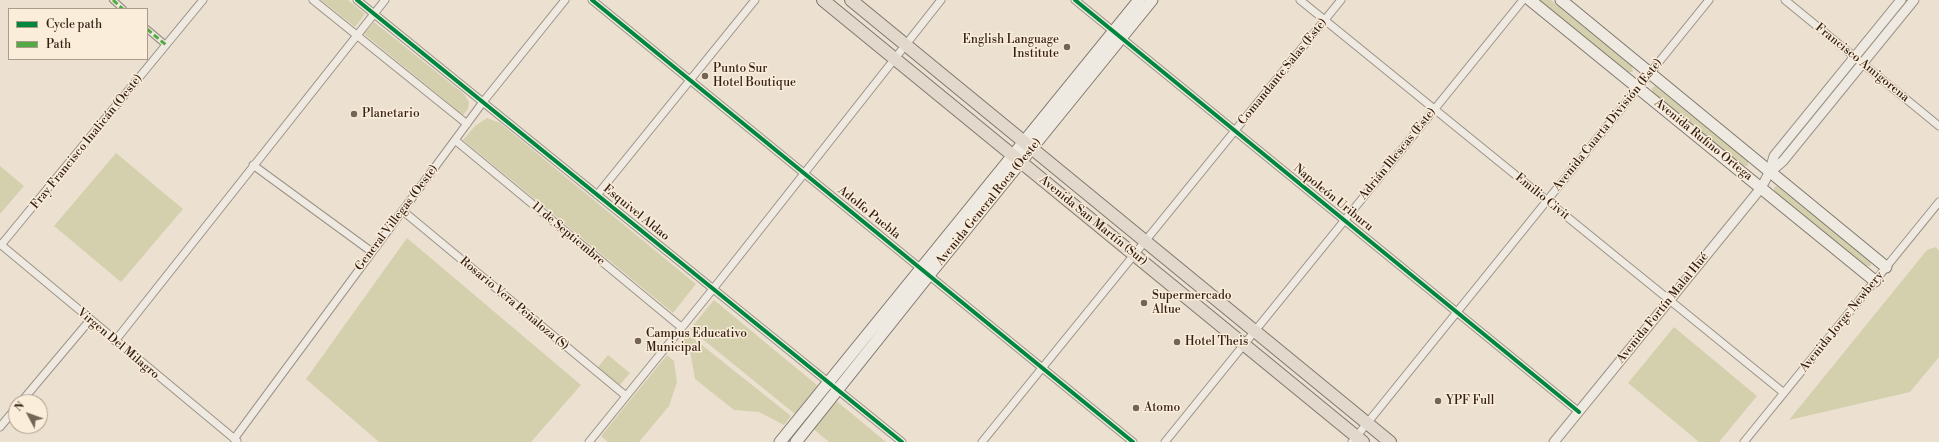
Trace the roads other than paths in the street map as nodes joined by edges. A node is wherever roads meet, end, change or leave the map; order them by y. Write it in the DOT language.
graph roads {
  1 [pos="113,0"];
  2 [pos="203,0"];
  3 [pos="313,0"];
  4 [pos="357,0"];
  5 [pos="385,0"];
  6 [pos="564,0"];
  7 [pos="592,0"];
  8 [pos="755,0"];
  9 [pos="823,0"];
  10 [pos="851,0"];
  11 [pos="941,0"];
  12 [pos="1075,0"];
  13 [pos="1139,0"];
  14 [pos="1152,0"];
  15 [pos="1300,0"];
  16 [pos="1341,0"];
  17 [pos="1523,0"];
  18 [pos="1530,0"];
  19 [pos="1561,0"];
  20 [pos="1709,0"];
  21 [pos="1785,0"];
  22 [pos="1901,0"];
  23 [pos="1914,0"];
  24 [pos="122,8"];
  25 [pos="374,14"];
  26 [pos="1325,20"];
  27 [pos="148,30"];
  28 [pos="357,35"];
  29 [pos="1117,35"];
  30 [pos="905,44"];
  31 [pos="166,45"];
  32 [pos="1855,57"];
  33 [pos="894,58"];
  34 [pos="1862,63"];
  35 [pos="1650,73"];
  36 [pos="690,80"];
  37 [pos="1638,88"];
  38 [pos="483,102"];
  39 [pos="1434,109"];
  40 [pos="467,124"];
  41 [pos="1939,126"];
  42 [pos="1235,131"];
  43 [pos="455,140"];
  44 [pos="1028,145"];
  45 [pos="1017,159"];
  46 [pos="253,165"];
  47 [pos="803,173"];
  48 [pos="1769,173"];
  49 [pos="1761,188"];
  50 [pos="597,195"];
  51 [pos="1547,201"];
  52 [pos="1939,202"];
  53 [pos="403,211"];
  54 [pos="1344,220"];
  55 [pos="1146,241"];
  56 [pos="1,245"];
  57 [pos="372,252"];
  58 [pos="1134,255"];
  59 [pos="1886,267"];
  60 [pos="925,272"];
  61 [pos="1875,281"];
  62 [pos="713,289"];
  63 [pos="1670,300"];
  64 [pos="1457,312"];
  65 [pos="90,320"];
  66 [pos="681,328"];
  67 [pos="1255,331"];
  68 [pos="115,341"];
  69 [pos="1243,344"];
  70 [pos="1043,368"];
  71 [pos="833,386"];
  72 [pos="1784,393"];
  73 [pos="28,394"];
  74 [pos="626,396"];
  75 [pos="1579,412"];
  76 [pos="8,418"];
  77 [pos="1367,423"];
  78 [pos="0,427"];
  79 [pos="591,439"];
  80 [pos="236,440"];
  81 [pos="1357,440"];
  82 [pos="600,442"];
  83 [pos="780,442"];
  84 [pos="796,442"];
  85 [pos="902,442"];
  86 [pos="982,442"];
  87 [pos="1133,442"];
  88 [pos="1165,442"];
  89 [pos="1390,442"];
  90 [pos="1554,442"];
  91 [pos="1744,442"];
  1 -- 24 [label="street"];
  2 -- 31 [label="street, Fray Francisco Inalicán (Oeste)"];
  3 -- 28 [label="street"];
  4 -- 25 [label="street, Esquivel Aldao"];
  5 -- 25 [label="street"];
  6 -- 38 [label="street, General Villegas (Oeste)"];
  7 -- 36 [label="street, Adolfo Puebla"];
  8 -- 36 [label="street"];
  9 -- 33 [label="highway, Avenida San Martín (Sur)"];
  10 -- 30 [label="highway, Avenida San Martín (Sur)"];
  11 -- 30 [label="street"];
  12 -- 29 [label="street, Napoleón Uriburu"];
  13 -- 29 [label="main road"];
  14 -- 29 [label="main road, Avenida General Roca (Oeste)"];
  15 -- 26 [label="street, Emilio Civit"];
  16 -- 26 [label="street, Comandante Salas (Este)"];
  17 -- 39 [label="street, Adrián Illescas (Este)"];
  18 -- 37 [label="main road, Avenida Rufino Ortega"];
  19 -- 35 [label="main road, Avenida Rufino Ortega"];
  20 -- 35 [label="street, Avenida Cuarta División (Este)"];
  21 -- 32 [label="street, Francisco Amigorena"];
  22 -- 32 [label="street, Avenida Fortín Malal Hué"];
  23 -- 34 [label="street, Avenida Fortín Malal Hué"];
  25 -- 28 [label="street"];
  25 -- 38 [label="street, Esquivel Aldao"];
  26 -- 39 [label="street, Emilio Civit"];
  26 -- 42 [label="street, Comandante Salas (Este)"];
  27 -- 31 [label="street"];
  28 -- 40 [label="street"];
  28 -- 46 [label="street"];
  29 -- 42 [label="street, Napoleón Uriburu"];
  29 -- 44 [label="main road, Avenida General Roca (Oeste)"];
  30 -- 33 [label="street"];
  30 -- 44 [label="highway, Avenida San Martín (Sur)"];
  31 -- 56 [label="street, Fray Francisco Inalicán (Oeste)"];
  32 -- 34 [label="street, Francisco Amigorena"];
  32 -- 48 [label="street, Avenida Fortín Malal Hué"];
  33 -- 45 [label="highway, Avenida San Martín (Sur)"];
  33 -- 47 [label="street"];
  34 -- 41 [label="street, Francisco Amigorena"];
  34 -- 48 [label="street, Avenida Fortín Malal Hué"];
  35 -- 37 [label="street, Avenida Cuarta División (Este)"];
  35 -- 48 [label="main road, Avenida Rufino Ortega"];
  36 -- 47 [label="street, Adolfo Puebla"];
  36 -- 50 [label="street"];
  37 -- 49 [label="main road, Avenida Rufino Ortega"];
  37 -- 51 [label="street, Avenida Cuarta División (Este)"];
  38 -- 40 [label="street, General Villegas (Oeste)"];
  38 -- 50 [label="street, Esquivel Aldao"];
  39 -- 51 [label="street, Emilio Civit"];
  39 -- 54 [label="street, Adrián Illescas (Este)"];
  40 -- 43 [label="street, General Villegas (Oeste)"];
  42 -- 54 [label="street, Napoleón Uriburu"];
  42 -- 55 [label="street, Comandante Salas (Este)"];
  43 -- 53 [label="street, General Villegas (Oeste)"];
  43 -- 66 [label="street, 11 de Septiembre"];
  44 -- 45 [label="main road, Avenida General Roca (Oeste)"];
  44 -- 55 [label="highway, Avenida San Martín (Sur)"];
  45 -- 58 [label="highway, Avenida San Martín (Sur)"];
  45 -- 60 [label="main road, Avenida General Roca (Oeste)"];
  46 -- 57 [label="street"];
  46 -- 68 [label="street"];
  47 -- 60 [label="street, Adolfo Puebla"];
  47 -- 62 [label="street"];
  48 -- 49 [label="street, Avenida Fortín Malal Hué"];
  48 -- 59 [label="main road, Avenida Rufino Ortega"];
  49 -- 61 [label="main road, Avenida Rufino Ortega"];
  49 -- 63 [label="street, Avenida Fortín Malal Hué"];
  50 -- 62 [label="street, Esquivel Aldao"];
  51 -- 63 [label="street, Emilio Civit"];
  51 -- 64 [label="street, Avenida Cuarta División (Este)"];
  52 -- 59 [label="street, Avenida Jorge Newbery"];
  53 -- 57 [label="street, General Villegas (Oeste)"];
  53 -- 74 [label="street, Rosario Vera Peñaloza (S)"];
  54 -- 64 [label="street, Napoleón Uriburu"];
  54 -- 67 [label="street, Adrián Illescas (Este)"];
  55 -- 58 [label="street, Comandante Salas (Este)"];
  55 -- 67 [label="highway, Avenida San Martín (Sur)"];
  56 -- 65 [label="street, Virgen Del Milagro"];
  57 -- 80 [label="street, General Villegas (Oeste)"];
  58 -- 69 [label="highway, Avenida San Martín (Sur)"];
  58 -- 70 [label="street, Comandante Salas (Este)"];
  59 -- 61 [label="street, Avenida Jorge Newbery"];
  60 -- 70 [label="street, Adolfo Puebla"];
  60 -- 71 [label="main road, Avenida General Roca (Oeste)"];
  61 -- 72 [label="street, Avenida Jorge Newbery"];
  62 -- 66 [label="street"];
  62 -- 71 [label="street, Esquivel Aldao"];
  63 -- 72 [label="street, Emilio Civit"];
  63 -- 75 [label="street, Avenida Fortín Malal Hué"];
  64 -- 75 [label="street, Napoleón Uriburu"];
  64 -- 77 [label="street, Avenida Cuarta División (Este)"];
  65 -- 68 [label="street, Virgen Del Milagro"];
  65 -- 73 [label="street"];
  66 -- 74 [label="street"];
  67 -- 69 [label="street, Adrián Illescas (Este)"];
  67 -- 77 [label="highway, Avenida San Martín (Sur)"];
  68 -- 80 [label="street, Virgen Del Milagro"];
  69 -- 81 [label="highway, Avenida San Martín (Sur)"];
  69 -- 88 [label="street, Adrián Illescas (Este)"];
  70 -- 86 [label="street, Comandante Salas (Este)"];
  70 -- 87 [label="street, Adolfo Puebla"];
  71 -- 83 [label="main road, Avenida General Roca (Oeste)"];
  71 -- 84 [label="main road, Avenida General Roca (Oeste)"];
  71 -- 85 [label="street, Esquivel Aldao"];
  72 -- 91 [label="street, Avenida Jorge Newbery"];
  74 -- 79 [label="street"];
  75 -- 90 [label="street, Avenida Fortín Malal Hué"];
  76 -- 78 [label="street"];
  77 -- 81 [label="street, Avenida Cuarta División (Este)"];
  77 -- 89 [label="highway, Avenida San Martín (Sur)"];
  79 -- 82 [label="street"];
}
